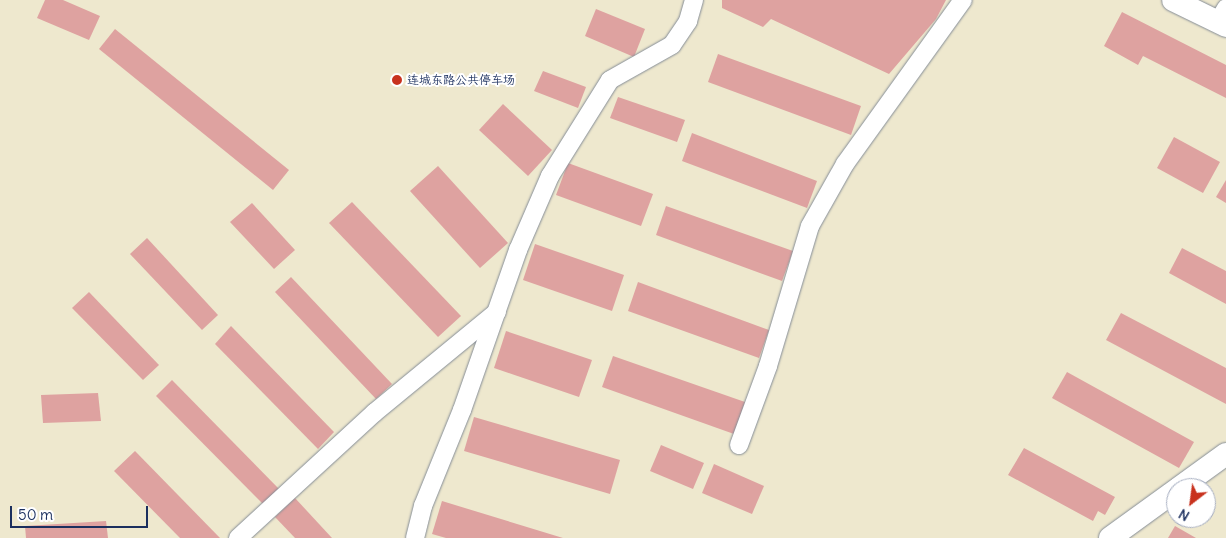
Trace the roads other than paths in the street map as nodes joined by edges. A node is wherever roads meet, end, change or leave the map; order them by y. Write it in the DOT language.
graph roads {
  1 [pos="694,0"];
  2 [pos="963,0"];
  3 [pos="1172,0"];
  4 [pos="1223,19"];
  5 [pos="497,312"];
  6 [pos="739,445"];
  7 [pos="1226,454"];
  8 [pos="1193,478"];
  9 [pos="1166,497"];
  10 [pos="238,538"];
  11 [pos="416,538"];
  12 [pos="1110,538"];
  1 -- 5 [label="lane"];
  2 -- 6 [label="lane"];
  3 -- 4 [label="main road"];
  5 -- 10 [label="lane"];
  5 -- 11 [label="lane"];
  7 -- 8 [label="main road"];
  9 -- 12 [label="main road"];
}
